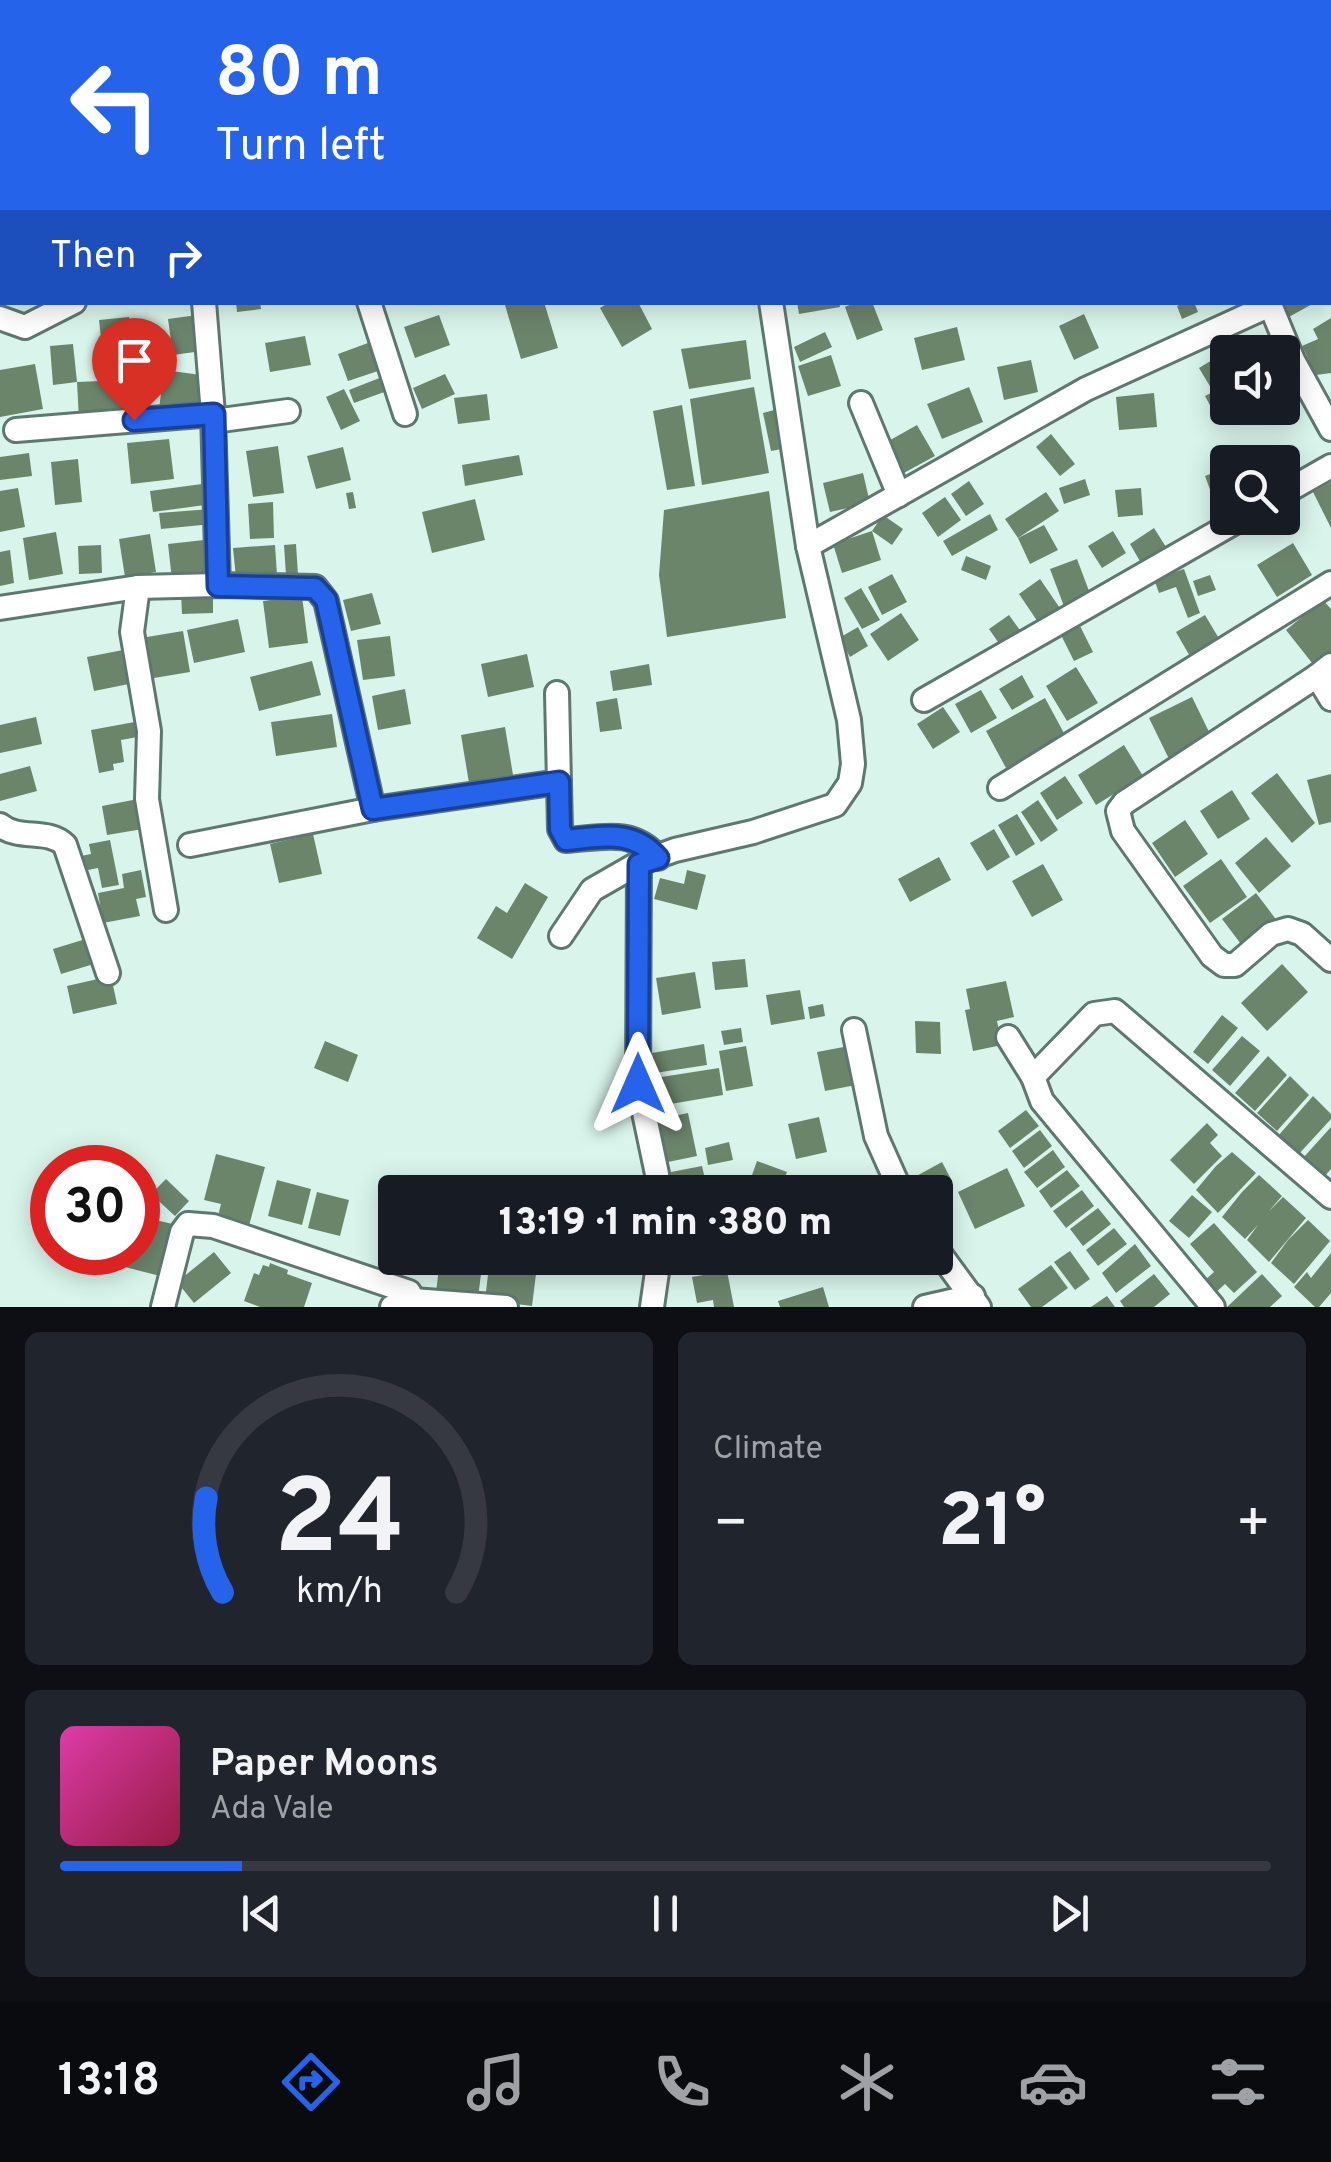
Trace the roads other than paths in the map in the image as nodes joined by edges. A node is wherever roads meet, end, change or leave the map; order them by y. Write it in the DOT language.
graph roads {
  1 [pos="68,305"];
  2 [pos="204,305"];
  3 [pos="371,305"];
  4 [pos="771,305"];
  5 [pos="1267,305"];
  6 [pos="1269,305"];
  7 [pos="0,318"];
  8 [pos="860,404"];
  9 [pos="288,411"];
  10 [pos="405,414"];
  11 [pos="214,417"];
  12 [pos="1331,429"];
  13 [pos="16,430"];
  14 [pos="1331,466"];
  15 [pos="1300,484"];
  16 [pos="899,495"];
  17 [pos="1212,535"];
  18 [pos="808,546"];
  19 [pos="1331,582"];
  20 [pos="218,586"];
  21 [pos="138,587"];
  22 [pos="0,608"];
  23 [pos="1324,670"];
  24 [pos="557,693"];
  25 [pos="1331,699"];
  26 [pos="924,700"];
  27 [pos="559,782"];
  28 [pos="1000,788"];
  29 [pos="373,809"];
  30 [pos="0,825"];
  31 [pos="190,844"];
  32 [pos="648,860"];
  33 [pos="166,910"];
  34 [pos="561,936"];
  35 [pos="1331,960"];
  36 [pos="108,973"];
  37 [pos="854,1030"];
  38 [pos="1008,1037"];
  39 [pos="1033,1078"];
  40 [pos="657,1175"];
  41 [pos="893,1175"];
  42 [pos="1331,1197"];
  43 [pos="953,1271"];
  44 [pos="657,1275"];
  45 [pos="976,1302"];
  46 [pos="403,1304"];
  47 [pos="163,1307"];
  48 [pos="506,1307"];
  49 [pos="652,1307"];
  50 [pos="924,1307"];
  51 [pos="1214,1307"];
  1 -- 7 [label="street"];
  2 -- 11 [label="street"];
  3 -- 10 [label="street"];
  4 -- 18 [label="street"];
  5 -- 16 [label="street"];
  6 -- 12 [label="street"];
  8 -- 16 [label="street"];
  9 -- 11 [label="street"];
  11 -- 13 [label="street"];
  11 -- 20 [label="street"];
  14 -- 15 [label="street"];
  16 -- 18 [label="street"];
  17 -- 26 [label="street"];
  18 -- 32 [label="street"];
  19 -- 28 [label="street"];
  20 -- 21 [label="street"];
  20 -- 29 [label="street"];
  21 -- 22 [label="street"];
  21 -- 33 [label="street"];
  23 -- 25 [label="street"];
  23 -- 35 [label="street"];
  24 -- 27 [label="street"];
  27 -- 29 [label="street"];
  27 -- 32 [label="street"];
  29 -- 31 [label="street"];
  30 -- 36 [label="street"];
  32 -- 34 [label="street"];
  32 -- 40 [label="street"];
  37 -- 41 [label="street"];
  38 -- 39 [label="street"];
  39 -- 42 [label="street"];
  39 -- 51 [label="street"];
  43 -- 45 [label="street"];
  44 -- 49 [label="street"];
  45 -- 50 [label="street"];
  46 -- 47 [label="street"];
  46 -- 48 [label="street"];
}
